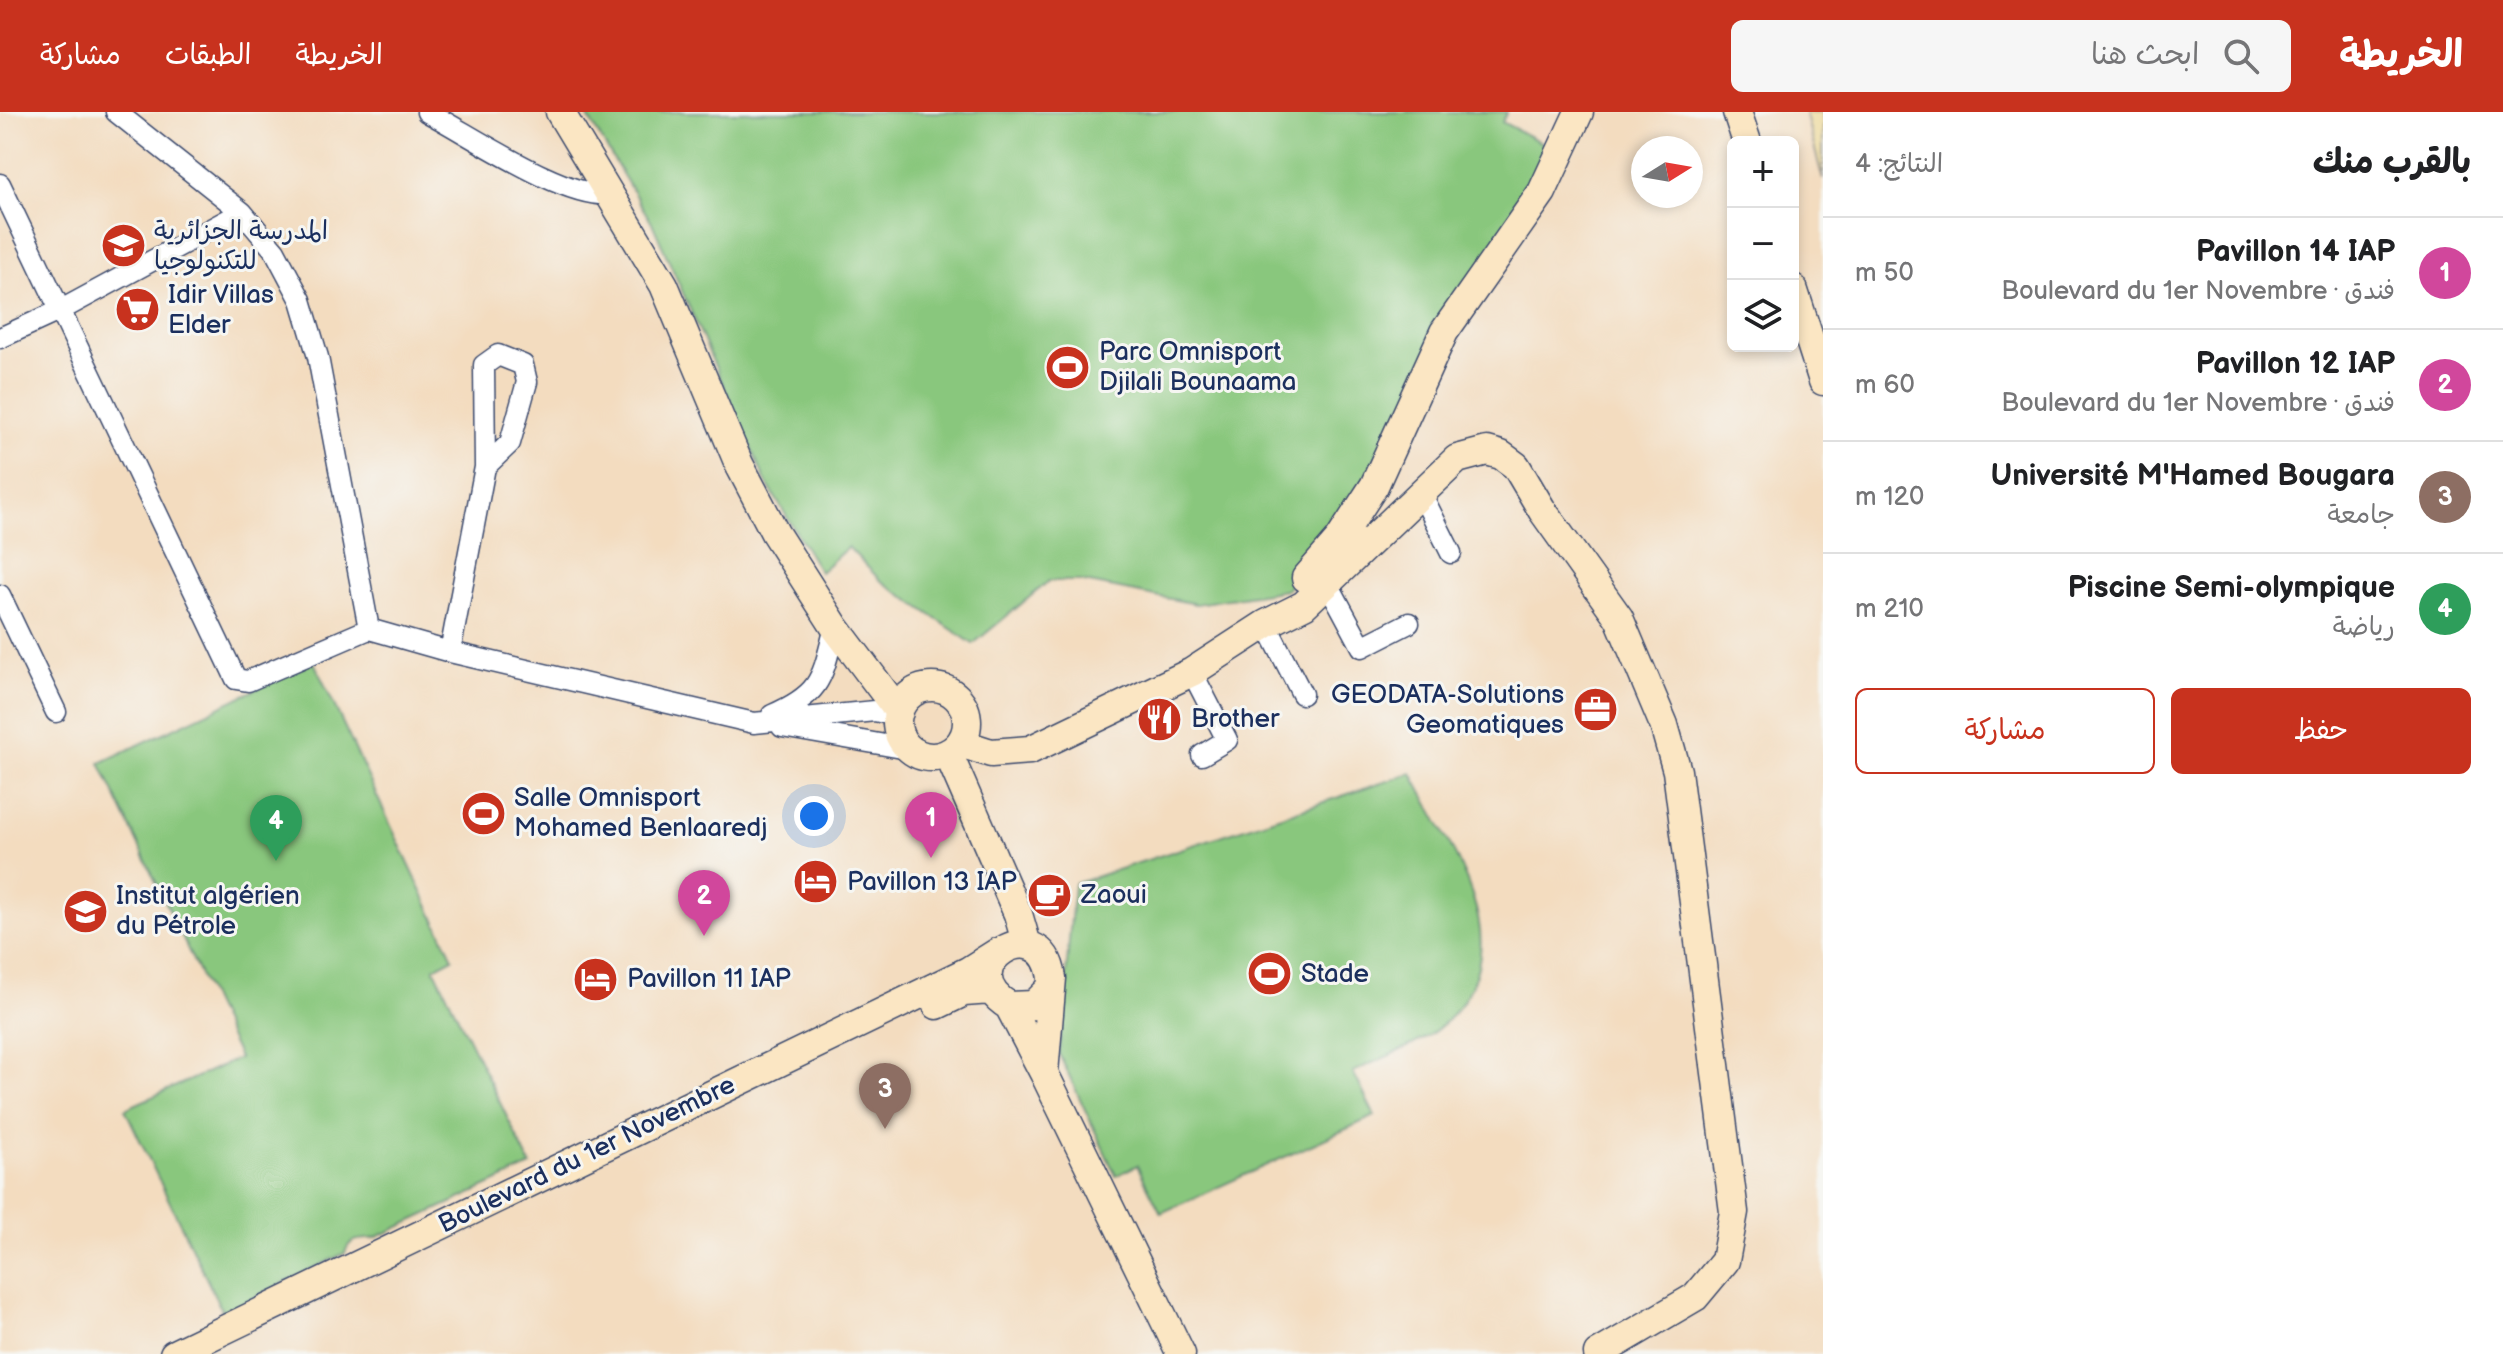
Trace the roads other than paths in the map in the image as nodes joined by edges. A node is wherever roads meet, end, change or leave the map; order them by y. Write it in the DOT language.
graph roads {
  1 [pos="116,112"];
  2 [pos="427,112"];
  3 [pos="560,112"];
  4 [pos="1579,112"];
  5 [pos="1737,112"];
  6 [pos="1745,136"];
  7 [pos="0,184"];
  8 [pos="612,194"];
  9 [pos="242,212"];
  10 [pos="1799,307"];
  11 [pos="61,310"];
  12 [pos="0,338"];
  13 [pos="1823,381"];
  14 [pos="485,467"];
  15 [pos="1421,493"];
  16 [pos="1451,553"];
  17 [pos="1326,580"];
  18 [pos="0,595"];
  19 [pos="1409,623"];
  20 [pos="1266,624"];
  21 [pos="369,629"];
  22 [pos="839,633"];
  23 [pos="450,652"];
  24 [pos="1192,672"];
  25 [pos="1302,694"];
  26 [pos="903,707"];
  27 [pos="56,712"];
  28 [pos="754,723"];
  29 [pos="954,748"];
  30 [pos="908,749"];
  31 [pos="1202,755"];
  32 [pos="1027,945"];
  33 [pos="998,952"];
  34 [pos="1050,989"];
  35 [pos="1000,998"];
  36 [pos="1044,1073"];
  37 [pos="174,1354"];
  38 [pos="212,1354"];
  39 [pos="1181,1354"];
  40 [pos="1598,1354"];
  1 -- 9 [label="street"];
  2 -- 8 [label="street"];
  3 -- 8 [label="street"];
  4 -- 20 [label="street"];
  5 -- 6 [label="street"];
  7 -- 11 [label="street"];
  8 -- 22 [label="street"];
  9 -- 11 [label="street"];
  9 -- 21 [label="street"];
  10 -- 13 [label="street"];
  11 -- 12 [label="street"];
  11 -- 21 [label="street"];
  14 -- 14 [label="street"];
  14 -- 23 [label="street"];
  15 -- 16 [label="street"];
  15 -- 17 [label="street"];
  15 -- 40 [label="street"];
  17 -- 19 [label="street"];
  17 -- 20 [label="street"];
  18 -- 27 [label="street"];
  20 -- 24 [label="street"];
  20 -- 25 [label="street"];
  21 -- 23 [label="street"];
  22 -- 26 [label="street"];
  22 -- 28 [label="street"];
  23 -- 28 [label="street"];
  24 -- 29 [label="street"];
  24 -- 31 [label="street"];
  26 -- 28 [label="street"];
  26 -- 29 [label="street"];
  26 -- 30 [label="street"];
  28 -- 30 [label="street"];
  29 -- 30 [label="street"];
  29 -- 32 [label="street"];
  32 -- 33 [label="street"];
  32 -- 34 [label="street"];
  33 -- 35 [label="street"];
  33 -- 37 [label="street, Boulevard du 1er Novembre"];
  34 -- 35 [label="street"];
  34 -- 36 [label="street"];
  35 -- 36 [label="street"];
  35 -- 38 [label="street, Boulevard du 1er Novembre"];
  36 -- 39 [label="street"];
}
